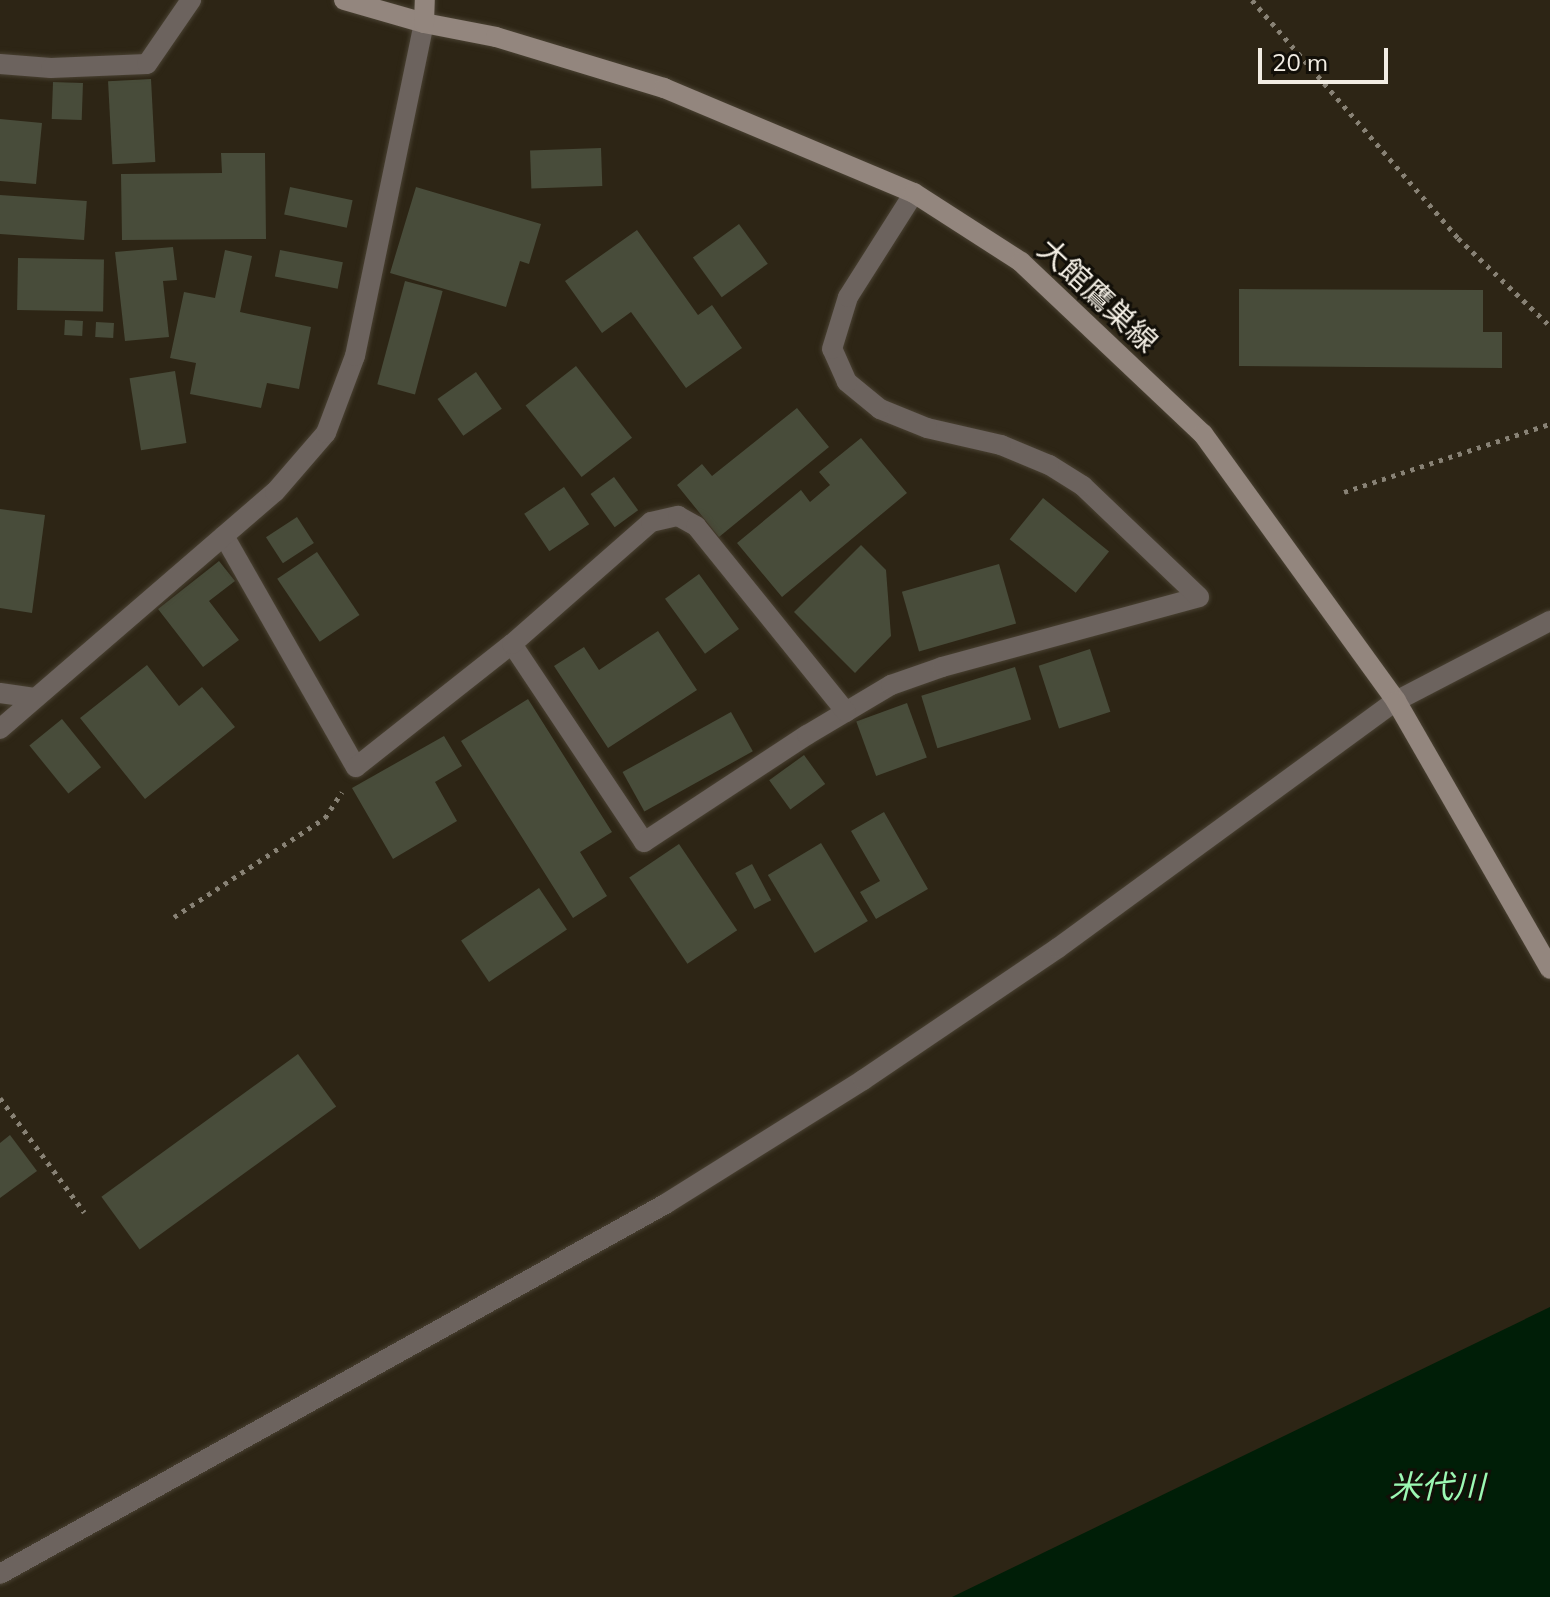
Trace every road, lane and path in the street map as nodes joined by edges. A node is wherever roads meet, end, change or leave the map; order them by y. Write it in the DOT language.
graph roads {
  1 [pos="191,0"];
  2 [pos="344,0"];
  3 [pos="425,0"];
  4 [pos="1252,0"];
  5 [pos="424,23"];
  6 [pos="0,64"];
  7 [pos="914,193"];
  8 [pos="1550,326"];
  9 [pos="1550,424"];
  10 [pos="1344,492"];
  11 [pos="224,536"];
  12 [pos="1550,621"];
  13 [pos="512,644"];
  14 [pos="0,693"];
  15 [pos="35,698"];
  16 [pos="1396,701"];
  17 [pos="846,712"];
  18 [pos="0,729"];
  19 [pos="356,767"];
  20 [pos="174,917"];
  21 [pos="1550,969"];
  22 [pos="0,1098"];
  23 [pos="84,1212"];
  24 [pos="0,1574"];
  1 -- 6 [label="street"];
  2 -- 5 [label="main road, 大館鷹巣線"];
  3 -- 5 [label="main road"];
  4 -- 8 [label="path"];
  5 -- 7 [label="main road, 大館鷹巣線"];
  5 -- 11 [label="street"];
  7 -- 16 [label="main road, 大館鷹巣線"];
  7 -- 17 [label="street"];
  9 -- 10 [label="path"];
  11 -- 15 [label="street"];
  11 -- 19 [label="street"];
  12 -- 16 [label="street"];
  13 -- 17 [label="street"];
  13 -- 17 [label="street"];
  13 -- 19 [label="street"];
  14 -- 15 [label="street"];
  15 -- 18 [label="street"];
  16 -- 21 [label="main road, 大館鷹巣線"];
  16 -- 24 [label="street"];
  19 -- 20 [label="path"];
  22 -- 23 [label="path"];
}
